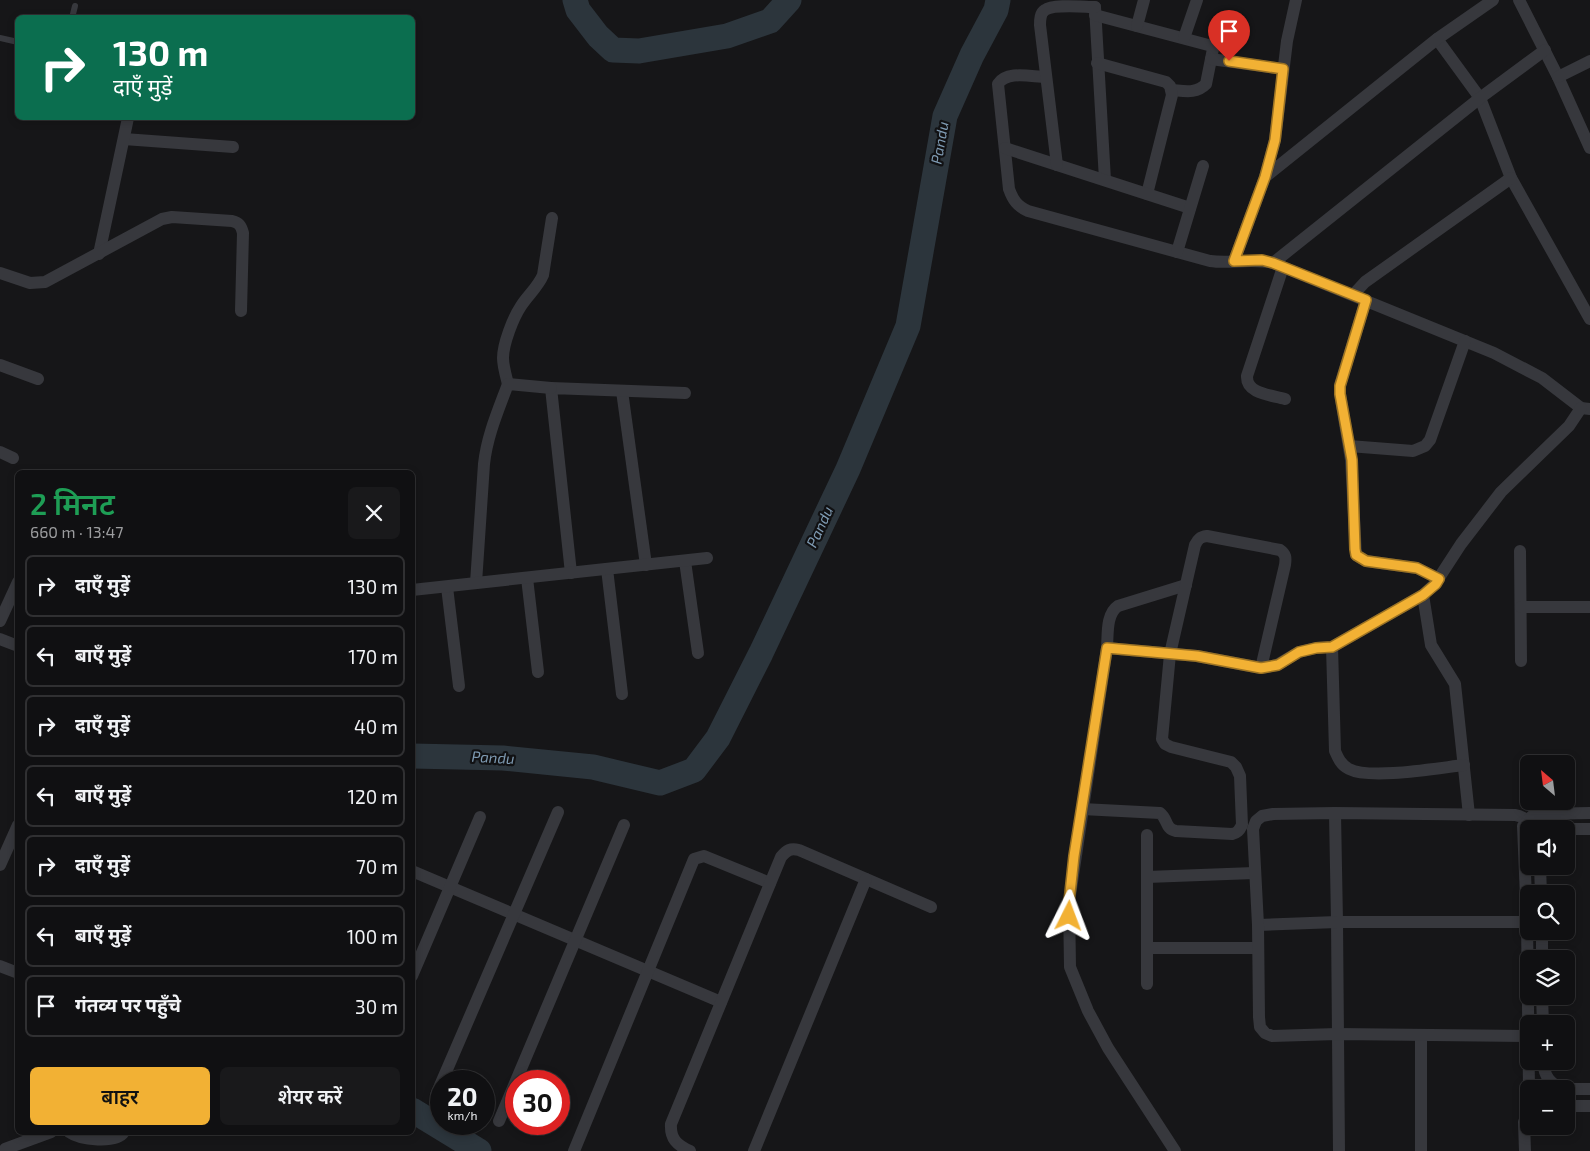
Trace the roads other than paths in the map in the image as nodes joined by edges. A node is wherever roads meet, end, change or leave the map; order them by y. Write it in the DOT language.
graph roads {
  1 [pos="1144,0"];
  2 [pos="1197,0"];
  3 [pos="1296,0"];
  4 [pos="1493,0"];
  5 [pos="1519,0"];
  6 [pos="75,6"];
  7 [pos="1095,7"];
  8 [pos="73,15"];
  9 [pos="1137,26"];
  10 [pos="0,38"];
  11 [pos="1184,38"];
  12 [pos="1437,39"];
  13 [pos="15,41"];
  14 [pos="1545,50"];
  15 [pos="1211,59"];
  16 [pos="1590,61"];
  17 [pos="1097,64"];
  18 [pos="1283,69"];
  19 [pos="1558,77"];
  20 [pos="1046,78"];
  21 [pos="1172,90"];
  22 [pos="1480,98"];
  23 [pos="128,120"];
  24 [pos="124,139"];
  25 [pos="1589,144"];
  26 [pos="233,147"];
  27 [pos="1005,148"];
  28 [pos="1057,165"];
  29 [pos="1203,166"];
  30 [pos="1265,177"];
  31 [pos="1511,178"];
  32 [pos="1105,180"];
  33 [pos="1147,194"];
  34 [pos="1190,208"];
  35 [pos="552,218"];
  36 [pos="1177,252"];
  37 [pos="99,254"];
  38 [pos="1234,261"];
  39 [pos="1278,265"];
  40 [pos="0,273"];
  41 [pos="1353,295"];
  42 [pos="1366,300"];
  43 [pos="242,311"];
  44 [pos="1590,319"];
  45 [pos="1465,341"];
  46 [pos="0,365"];
  47 [pos="38,380"];
  48 [pos="508,384"];
  49 [pos="551,388"];
  50 [pos="622,391"];
  51 [pos="685,393"];
  52 [pos="1285,400"];
  53 [pos="1585,409"];
  54 [pos="1349,446"];
  55 [pos="0,452"];
  56 [pos="13,458"];
  57 [pos="1520,551"];
  58 [pos="707,558"];
  59 [pos="685,561"];
  60 [pos="646,565"];
  61 [pos="607,569"];
  62 [pos="571,573"];
  63 [pos="527,578"];
  64 [pos="1439,579"];
  65 [pos="476,583"];
  66 [pos="1186,585"];
  67 [pos="447,586"];
  68 [pos="15,588"];
  69 [pos="415,590"];
  70 [pos="1423,595"];
  71 [pos="1521,607"];
  72 [pos="1590,607"];
  73 [pos="0,621"];
  74 [pos="0,639"];
  75 [pos="15,645"];
  76 [pos="1332,647"];
  77 [pos="1107,648"];
  78 [pos="698,653"];
  79 [pos="1170,654"];
  80 [pos="1521,661"];
  81 [pos="1261,668"];
  82 [pos="538,672"];
  83 [pos="459,686"];
  84 [pos="622,694"];
  85 [pos="1464,765"];
  86 [pos="1082,809"];
  87 [pos="558,812"];
  88 [pos="1334,813"];
  89 [pos="1590,813"];
  90 [pos="1469,815"];
  91 [pos="480,817"];
  92 [pos="1526,820"];
  93 [pos="1534,820"];
  94 [pos="624,825"];
  95 [pos="1575,829"];
  96 [pos="1590,829"];
  97 [pos="15,831"];
  98 [pos="1147,835"];
  99 [pos="0,865"];
  100 [pos="415,872"];
  101 [pos="1254,872"];
  102 [pos="1147,876"];
  103 [pos="866,879"];
  104 [pos="770,883"];
  105 [pos="450,887"];
  106 [pos="931,907"];
  107 [pos="514,914"];
  108 [pos="1337,922"];
  109 [pos="1520,922"];
  110 [pos="1258,925"];
  111 [pos="575,940"];
  112 [pos="1528,940"];
  113 [pos="1147,948"];
  114 [pos="1258,948"];
  115 [pos="0,966"];
  116 [pos="415,969"];
  117 [pos="648,971"];
  118 [pos="15,972"];
  119 [pos="1147,984"];
  120 [pos="721,1002"];
  121 [pos="1528,1015"];
  122 [pos="1337,1034"];
  123 [pos="1421,1035"];
  124 [pos="1520,1036"];
  125 [pos="447,1070"];
  126 [pos="1575,1089"];
  127 [pos="1590,1089"];
  128 [pos="1575,1106"];
  129 [pos="1590,1106"];
  130 [pos="498,1122"];
  131 [pos="43,1135"];
  132 [pos="75,1135"];
  133 [pos="122,1135"];
  134 [pos="1524,1135"];
  135 [pos="0,1136"];
  136 [pos="5,1150"];
  137 [pos="574,1151"];
  138 [pos="690,1151"];
  139 [pos="754,1151"];
  140 [pos="1175,1151"];
  141 [pos="1339,1151"];
  142 [pos="1421,1151"];
  143 [pos="1525,1151"];
  1 -- 9 [label="street"];
  2 -- 11 [label="street"];
  3 -- 18 [label="street"];
  4 -- 12 [label="street"];
  5 -- 14 [label="street"];
  6 -- 8 [label="lane"];
  7 -- 9 [label="street"];
  7 -- 17 [label="street"];
  7 -- 20 [label="street"];
  9 -- 11 [label="street"];
  10 -- 13 [label="lane"];
  11 -- 15 [label="street"];
  12 -- 22 [label="street"];
  12 -- 30 [label="street"];
  14 -- 19 [label="street"];
  14 -- 22 [label="street"];
  15 -- 18 [label="street"];
  15 -- 21 [label="street"];
  16 -- 19 [label="street"];
  17 -- 21 [label="street"];
  17 -- 32 [label="street"];
  18 -- 30 [label="street"];
  19 -- 25 [label="street"];
  20 -- 27 [label="street"];
  20 -- 28 [label="street"];
  21 -- 33 [label="street"];
  22 -- 31 [label="street"];
  22 -- 39 [label="street"];
  23 -- 24 [label="street"];
  24 -- 26 [label="street"];
  24 -- 37 [label="street"];
  27 -- 28 [label="street"];
  27 -- 36 [label="street"];
  28 -- 32 [label="street"];
  29 -- 34 [label="street"];
  30 -- 38 [label="street"];
  31 -- 41 [label="street"];
  31 -- 44 [label="street"];
  32 -- 33 [label="street"];
  33 -- 34 [label="street"];
  34 -- 36 [label="street"];
  35 -- 48 [label="street"];
  36 -- 38 [label="street"];
  37 -- 40 [label="street"];
  37 -- 43 [label="street"];
  38 -- 39 [label="street"];
  39 -- 41 [label="street"];
  39 -- 52 [label="street"];
  41 -- 42 [label="street"];
  42 -- 45 [label="street"];
  42 -- 54 [label="street"];
  45 -- 53 [label="street"];
  45 -- 54 [label="street"];
  46 -- 47 [label="street"];
  48 -- 49 [label="street"];
  48 -- 65 [label="street"];
  49 -- 50 [label="street"];
  49 -- 62 [label="street"];
  50 -- 51 [label="street"];
  50 -- 60 [label="street"];
  53 -- 64 [label="street"];
  54 -- 64 [label="street"];
  55 -- 56 [label="street"];
  57 -- 71 [label="street"];
  58 -- 59 [label="street"];
  59 -- 60 [label="street"];
  59 -- 78 [label="street"];
  60 -- 61 [label="street"];
  61 -- 62 [label="street"];
  61 -- 84 [label="street"];
  62 -- 63 [label="street"];
  63 -- 65 [label="street"];
  63 -- 82 [label="street"];
  64 -- 70 [label="street"];
  65 -- 67 [label="street"];
  66 -- 77 [label="street"];
  66 -- 79 [label="street"];
  66 -- 81 [label="street"];
  67 -- 69 [label="street"];
  67 -- 83 [label="street"];
  68 -- 73 [label="street"];
  70 -- 76 [label="street"];
  70 -- 85 [label="street"];
  71 -- 72 [label="street"];
  71 -- 80 [label="street"];
  74 -- 75 [label="street"];
  76 -- 81 [label="street"];
  76 -- 85 [label="street"];
  77 -- 79 [label="street"];
  77 -- 86 [label="street"];
  79 -- 81 [label="street"];
  79 -- 86 [label="street"];
  85 -- 90 [label="street"];
  86 -- 140 [label="street"];
  87 -- 107 [label="street"];
  88 -- 90 [label="street"];
  88 -- 101 [label="street"];
  88 -- 108 [label="street"];
  89 -- 93 [label="street"];
  90 -- 92 [label="street"];
  91 -- 105 [label="street"];
  94 -- 111 [label="street"];
  95 -- 96 [label="street"];
  97 -- 99 [label="street"];
  98 -- 102 [label="street"];
  100 -- 105 [label="street"];
  101 -- 102 [label="street"];
  101 -- 110 [label="street"];
  102 -- 113 [label="street"];
  103 -- 104 [label="street"];
  103 -- 106 [label="street"];
  103 -- 139 [label="street"];
  104 -- 117 [label="street"];
  104 -- 120 [label="street"];
  105 -- 107 [label="street"];
  105 -- 116 [label="street"];
  107 -- 111 [label="street"];
  107 -- 125 [label="street"];
  108 -- 109 [label="street"];
  108 -- 110 [label="street"];
  108 -- 122 [label="street"];
  110 -- 114 [label="street"];
  111 -- 117 [label="street"];
  111 -- 130 [label="street"];
  112 -- 121 [label="street"];
  113 -- 114 [label="street"];
  113 -- 119 [label="street"];
  114 -- 122 [label="street"];
  115 -- 118 [label="street"];
  117 -- 120 [label="street"];
  117 -- 137 [label="street"];
  120 -- 138 [label="street"];
  122 -- 123 [label="street"];
  122 -- 141 [label="street"];
  123 -- 124 [label="street"];
  123 -- 142 [label="street"];
  126 -- 127 [label="street"];
  128 -- 129 [label="street"];
  131 -- 136 [label="street"];
  132 -- 133 [label="street"];
  134 -- 143 [label="street"];
  135 -- 136 [label="street"];
}
